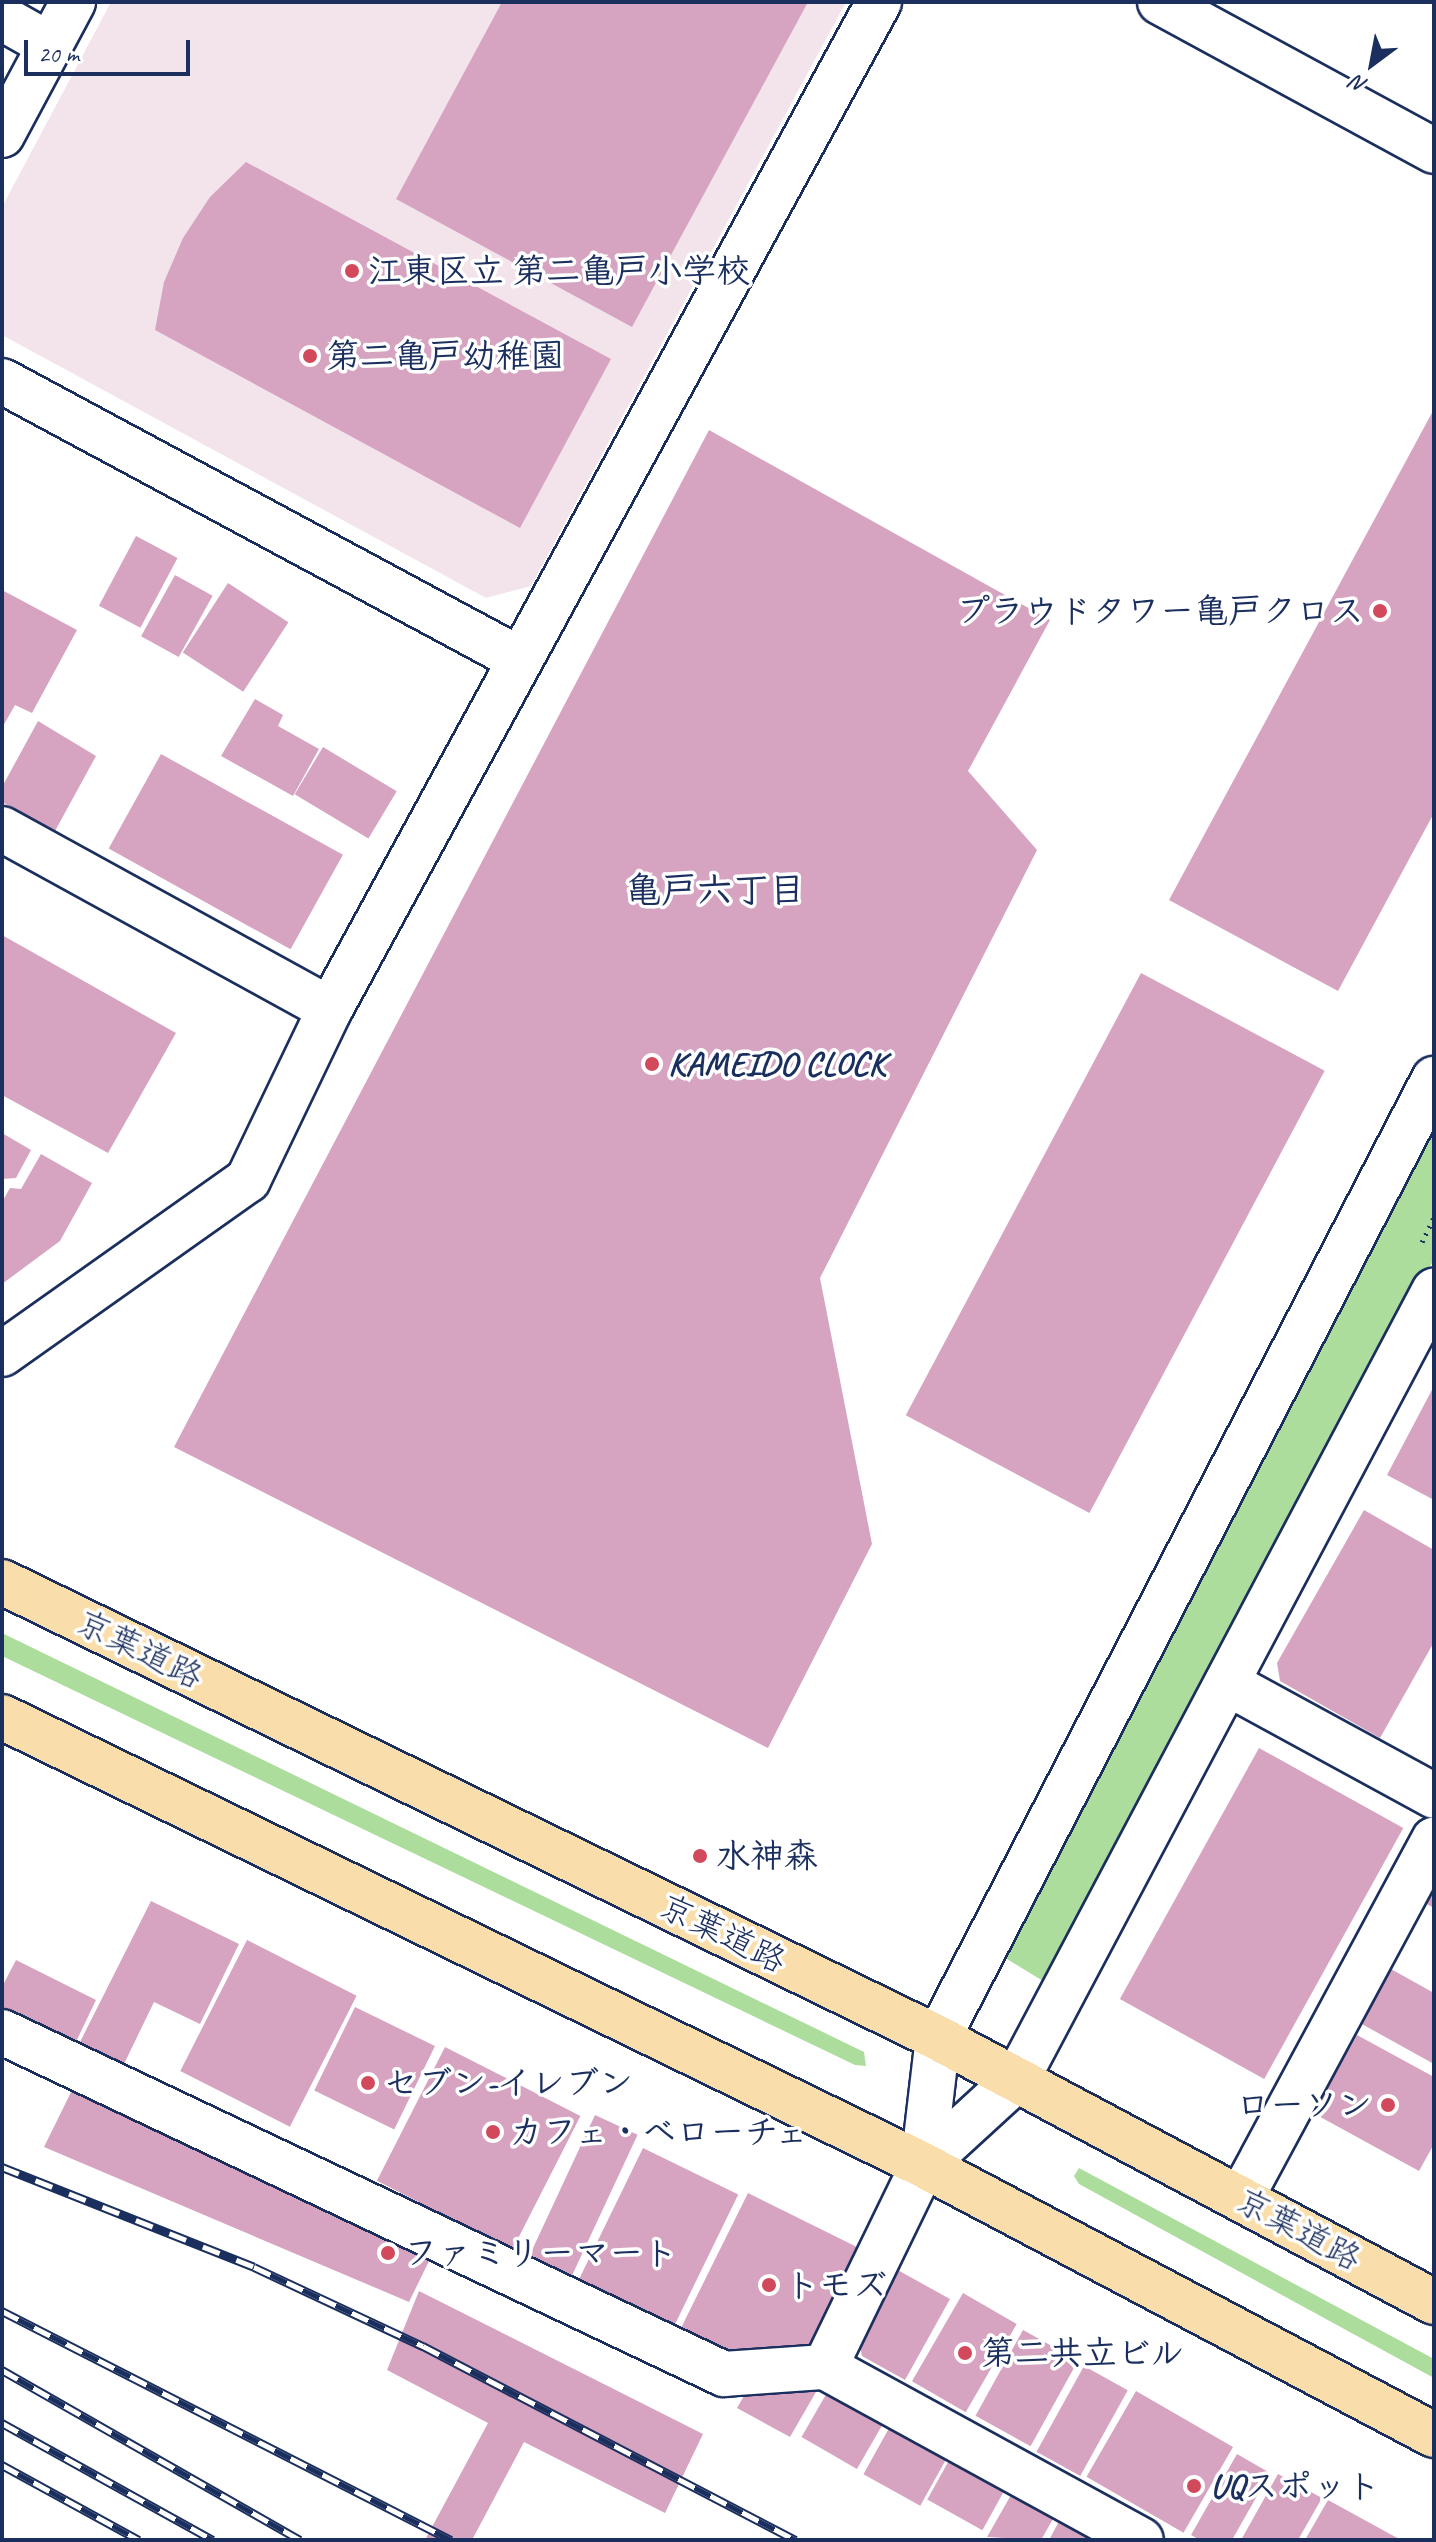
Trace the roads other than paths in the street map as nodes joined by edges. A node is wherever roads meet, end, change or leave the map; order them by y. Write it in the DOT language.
graph roads {
  1 [pos="73,2"];
  2 [pos="879,2"];
  3 [pos="1160,2"];
  4 [pos="2,18"];
  5 [pos="50,45"];
  6 [pos="2,135"];
  7 [pos="1434,151"];
  8 [pos="2,381"];
  9 [pos="519,659"];
  10 [pos="2,829"];
  11 [pos="330,1009"];
  12 [pos="1434,1079"];
  13 [pos="1434,1291"];
  14 [pos="2,1354"];
  15 [pos="2,1582"];
  16 [pos="1227,1683"];
  17 [pos="2,1717"];
  18 [pos="1434,1796"];
  19 [pos="1434,1840"];
  20 [pos="2,2032"];
  21 [pos="938,2038"];
  22 [pos="1017,2079"];
  23 [pos="923,2165"];
  24 [pos="1241,2198"];
  25 [pos="1434,2302"];
  26 [pos="825,2367"];
  27 [pos="1434,2435"];
  28 [pos="1141,2540"];
  1 -- 5 [label="street"];
  2 -- 9 [label="street"];
  3 -- 7 [label="street"];
  4 -- 5 [label="street"];
  5 -- 6 [label="street"];
  8 -- 9 [label="street"];
  9 -- 11 [label="street"];
  10 -- 11 [label="street"];
  11 -- 14 [label="street"];
  12 -- 21 [label="street"];
  13 -- 16 [label="street"];
  15 -- 21 [label="highway, 京葉道路"];
  16 -- 18 [label="street"];
  16 -- 22 [label="street"];
  17 -- 23 [label="highway"];
  19 -- 24 [label="street"];
  20 -- 26 [label="street"];
  21 -- 22 [label="highway, 京葉道路"];
  21 -- 23 [label="street"];
  22 -- 23 [label="street"];
  22 -- 24 [label="highway, 京葉道路"];
  23 -- 26 [label="street"];
  23 -- 27 [label="highway"];
  24 -- 25 [label="highway, 京葉道路"];
  26 -- 28 [label="street"];
}
